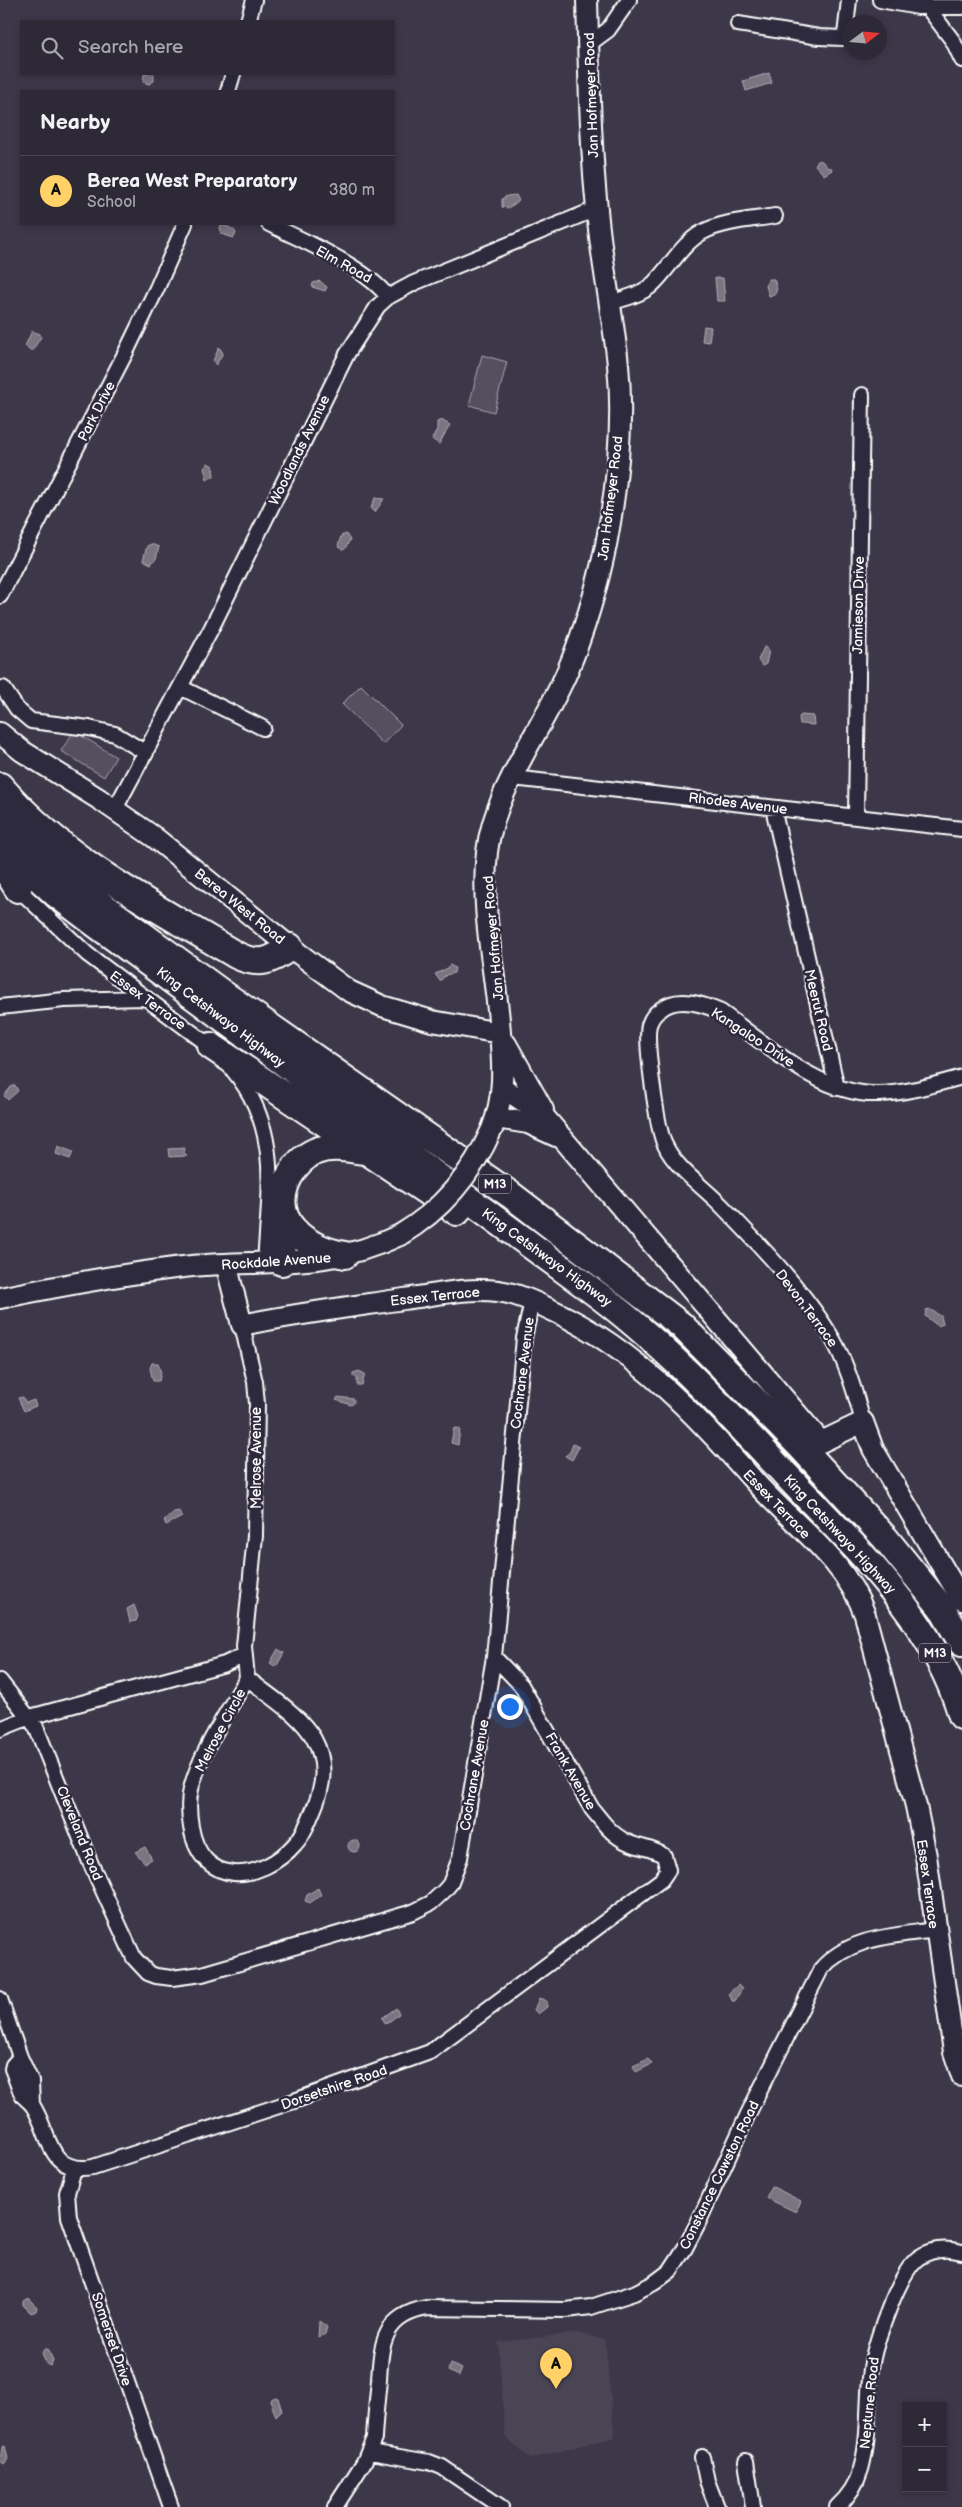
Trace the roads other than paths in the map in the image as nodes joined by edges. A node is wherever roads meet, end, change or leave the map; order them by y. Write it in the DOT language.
graph roads {
  1 [pos="254,0"];
  2 [pos="588,0"];
  3 [pos="629,0"];
  4 [pos="849,0"];
  5 [pos="880,0"];
  6 [pos="962,7"];
  7 [pos="928,8"];
  8 [pos="248,20"];
  9 [pos="738,24"];
  10 [pos="589,44"];
  11 [pos="962,60"];
  12 [pos="233,75"];
  13 [pos="228,90"];
  14 [pos="596,209"];
  15 [pos="775,216"];
  16 [pos="185,225"];
  17 [pos="271,225"];
  18 [pos="388,297"];
  19 [pos="609,303"];
  20 [pos="862,395"];
  21 [pos="0,596"];
  22 [pos="180,687"];
  23 [pos="3,688"];
  24 [pos="263,728"];
  25 [pos="0,733"];
  26 [pos="146,752"];
  27 [pos="513,778"];
  28 [pos="0,786"];
  29 [pos="773,808"];
  30 [pos="114,809"];
  31 [pos="856,816"];
  32 [pos="0,818"];
  33 [pos="962,829"];
  34 [pos="0,844"];
  35 [pos="0,861"];
  36 [pos="9,882"];
  37 [pos="290,947"];
  38 [pos="144,998"];
  39 [pos="0,1006"];
  40 [pos="500,1033"];
  41 [pos="211,1046"];
  42 [pos="962,1077"];
  43 [pos="503,1088"];
  44 [pos="837,1088"];
  45 [pos="658,1121"];
  46 [pos="494,1124"];
  47 [pos="564,1140"];
  48 [pos="368,1152"];
  49 [pos="284,1212"];
  50 [pos="345,1255"];
  51 [pos="274,1263"];
  52 [pos="226,1264"];
  53 [pos="0,1298"];
  54 [pos="532,1301"];
  55 [pos="242,1325"];
  56 [pos="681,1365"];
  57 [pos="862,1422"];
  58 [pos="821,1442"];
  59 [pos="962,1600"];
  60 [pos="962,1627"];
  61 [pos="962,1643"];
  62 [pos="244,1655"];
  63 [pos="494,1657"];
  64 [pos="247,1678"];
  65 [pos="0,1681"];
  66 [pos="962,1716"];
  67 [pos="30,1717"];
  68 [pos="0,1728"];
  69 [pos="668,1862"];
  70 [pos="935,1930"];
  71 [pos="164,1978"];
  72 [pos="0,1999"];
  73 [pos="962,2076"];
  74 [pos="74,2169"];
  75 [pos="962,2252"];
  76 [pos="370,2452"];
  77 [pos="702,2457"];
  78 [pos="746,2461"];
  79 [pos="171,2507"];
  80 [pos="336,2507"];
  81 [pos="501,2507"];
  82 [pos="717,2507"];
  83 [pos="753,2507"];
  84 [pos="837,2507"];
  1 -- 8 [label="street"];
  2 -- 10 [label="street, Jan Hofmeyer Road"];
  3 -- 10 [label="street"];
  4 -- 9 [label="street"];
  5 -- 7 [label="street"];
  6 -- 7 [label="street"];
  7 -- 11 [label="street"];
  10 -- 14 [label="street, Jan Hofmeyer Road"];
  12 -- 13 [label="street"];
  14 -- 18 [label="street, Woodlands Avenue"];
  14 -- 19 [label="street, Jan Hofmeyer Road"];
  15 -- 19 [label="street"];
  16 -- 21 [label="street, Park Drive"];
  17 -- 18 [label="street, Elm Road"];
  18 -- 22 [label="street, Woodlands Avenue"];
  19 -- 27 [label="street, Jan Hofmeyer Road"];
  20 -- 31 [label="street, Jamieson Drive"];
  22 -- 24 [label="street"];
  22 -- 26 [label="street, Woodlands Avenue"];
  23 -- 26 [label="street"];
  25 -- 30 [label="street, Berea West Road"];
  26 -- 30 [label="street, Woodlands Avenue"];
  27 -- 29 [label="street, Rhodes Avenue"];
  27 -- 40 [label="street, Jan Hofmeyer Road"];
  28 -- 37 [label="highway"];
  29 -- 31 [label="street, Rhodes Avenue"];
  29 -- 44 [label="street, Meerut Road"];
  30 -- 37 [label="street, Berea West Road"];
  31 -- 33 [label="street, Rhodes Avenue"];
  32 -- 61 [label="highway, King Cetshwayo Highway / M13"];
  34 -- 56 [label="highway, King Cetshwayo Highway / M13"];
  35 -- 36 [label="highway"];
  36 -- 38 [label="street, Essex Terrace"];
  37 -- 40 [label="street, Berea West Road"];
  38 -- 39 [label="street"];
  38 -- 41 [label="street, Essex Terrace"];
  40 -- 43 [label="street, Rockdale Avenue"];
  40 -- 47 [label="street"];
  41 -- 48 [label="highway"];
  41 -- 51 [label="street, Essex Terrace"];
  42 -- 44 [label="street"];
  43 -- 46 [label="street, Rockdale Avenue"];
  43 -- 47 [label="street"];
  44 -- 45 [label="street, Kangaloo Drive"];
  45 -- 57 [label="street, Devon Terrace"];
  46 -- 47 [label="street"];
  46 -- 50 [label="street, Rockdale Avenue, bridge"];
  47 -- 58 [label="street"];
  48 -- 49 [label="highway"];
  48 -- 56 [label="highway"];
  49 -- 50 [label="highway"];
  49 -- 51 [label="highway"];
  50 -- 51 [label="street, Rockdale Avenue"];
  51 -- 52 [label="street, Rockdale Avenue"];
  52 -- 53 [label="street, Rockdale Avenue"];
  52 -- 55 [label="street, Melrose Avenue"];
  54 -- 55 [label="street, Essex Terrace"];
  54 -- 63 [label="street, Cochrane Avenue"];
  54 -- 70 [label="street, Essex Terrace"];
  55 -- 62 [label="street, Melrose Avenue"];
  56 -- 66 [label="highway, King Cetshwayo Highway / M13"];
  57 -- 58 [label="street"];
  57 -- 59 [label="street, Devon Terrace"];
  58 -- 60 [label="highway"];
  62 -- 64 [label="street, Melrose Avenue"];
  62 -- 67 [label="street"];
  63 -- 69 [label="street, Frank Avenue"];
  63 -- 71 [label="street, Cochrane Avenue"];
  64 -- 64 [label="street, Melrose Circle"];
  65 -- 67 [label="street, Cleveland Road"];
  67 -- 68 [label="street"];
  67 -- 71 [label="street, Cleveland Road"];
  69 -- 74 [label="street, Dorsetshire Road"];
  70 -- 73 [label="street, Essex Terrace"];
  70 -- 76 [label="street, Constance Cawston Road"];
  72 -- 74 [label="street"];
  74 -- 79 [label="street, Somerset Drive"];
  75 -- 84 [label="street, Neptune Road"];
  76 -- 80 [label="street, Constance Cawston Road"];
  76 -- 81 [label="street"];
  77 -- 82 [label="street"];
  78 -- 83 [label="street"];
}
